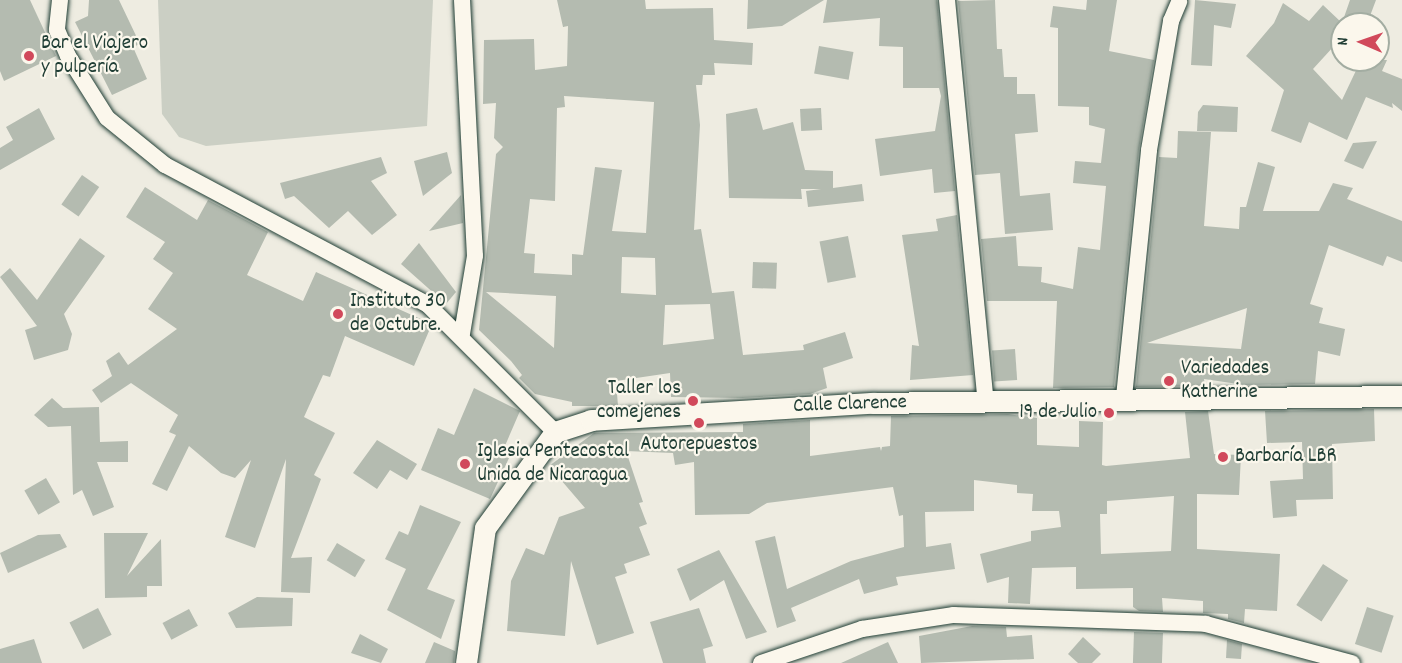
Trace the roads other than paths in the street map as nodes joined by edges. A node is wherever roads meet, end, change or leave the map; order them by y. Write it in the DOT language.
graph roads {
  1 [pos="60,0"];
  2 [pos="462,0"];
  3 [pos="946,0"];
  4 [pos="1179,2"];
  5 [pos="462,334"];
  6 [pos="1402,396"];
  7 [pos="1124,397"];
  8 [pos="986,402"];
  9 [pos="555,432"];
  10 [pos="466,663"];
  11 [pos="761,663"];
  12 [pos="1352,663"];
  1 -- 5 [label="street"];
  2 -- 5 [label="street"];
  3 -- 8 [label="street"];
  4 -- 7 [label="street"];
  5 -- 9 [label="street"];
  6 -- 7 [label="street, Calle Clarence"];
  7 -- 8 [label="street, Calle Clarence"];
  8 -- 9 [label="street, Calle Clarence"];
  9 -- 10 [label="street"];
  11 -- 12 [label="street"];
}
